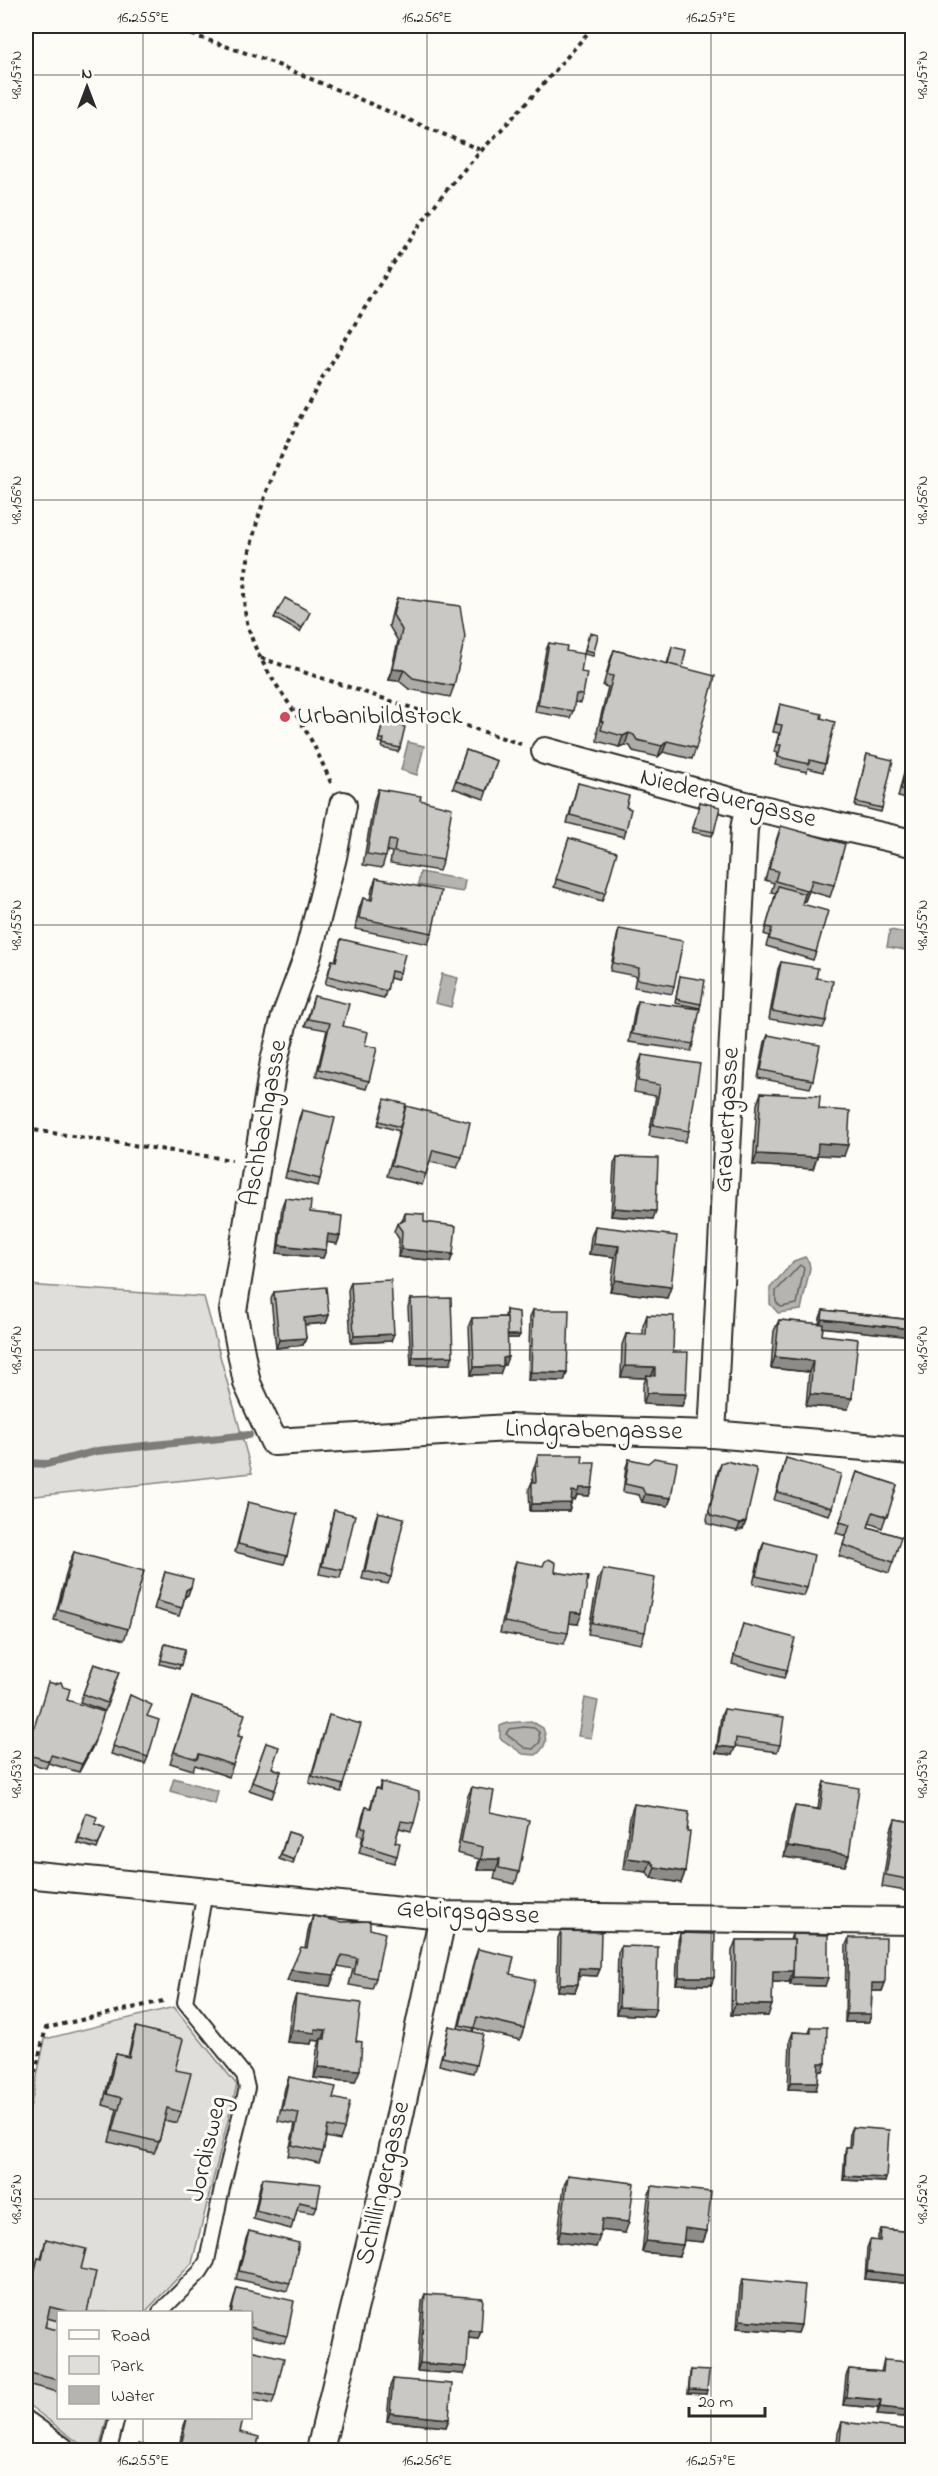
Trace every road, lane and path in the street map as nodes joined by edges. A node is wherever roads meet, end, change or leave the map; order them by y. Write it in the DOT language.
graph roads {
  1 [pos="166,26"];
  2 [pos="594,26"];
  3 [pos="481,150"];
  4 [pos="259,657"];
  5 [pos="545,751"];
  6 [pos="343,805"];
  7 [pos="749,806"];
  8 [pos="912,843"];
  9 [pos="26,1129"];
  10 [pos="257,1163"];
  11 [pos="712,1434"];
  12 [pos="274,1442"];
  13 [pos="912,1451"];
  14 [pos="26,1874"];
  15 [pos="205,1893"];
  16 [pos="443,1915"];
  17 [pos="912,1921"];
  18 [pos="185,2002"];
  19 [pos="26,2108"];
  20 [pos="162,2311"];
  21 [pos="117,2419"];
  22 [pos="26,2425"];
  23 [pos="60,2451"];
  24 [pos="109,2451"];
  25 [pos="320,2451"];
  1 -- 3 [label="path"];
  2 -- 3 [label="path"];
  3 -- 4 [label="path"];
  4 -- 5 [label="path"];
  4 -- 6 [label="path"];
  5 -- 7 [label="street, Niederauergasse"];
  6 -- 10 [label="street, Aschbachgasse"];
  7 -- 8 [label="street, Niederauergasse"];
  7 -- 11 [label="street, Grauertgasse"];
  9 -- 10 [label="path"];
  10 -- 12 [label="street, Aschbachgasse"];
  11 -- 12 [label="street, Lindgrabengasse"];
  11 -- 13 [label="street, Lindgrabengasse"];
  14 -- 15 [label="street, Gebirgsgasse"];
  15 -- 16 [label="street, Gebirgsgasse"];
  15 -- 18 [label="lane"];
  16 -- 17 [label="street, Gebirgsgasse"];
  16 -- 25 [label="street, Schillingergasse"];
  18 -- 19 [label="path"];
  18 -- 20 [label="lane, Jordisweg"];
  21 -- 24 [label="lane"];
  22 -- 23 [label="street"];
}
